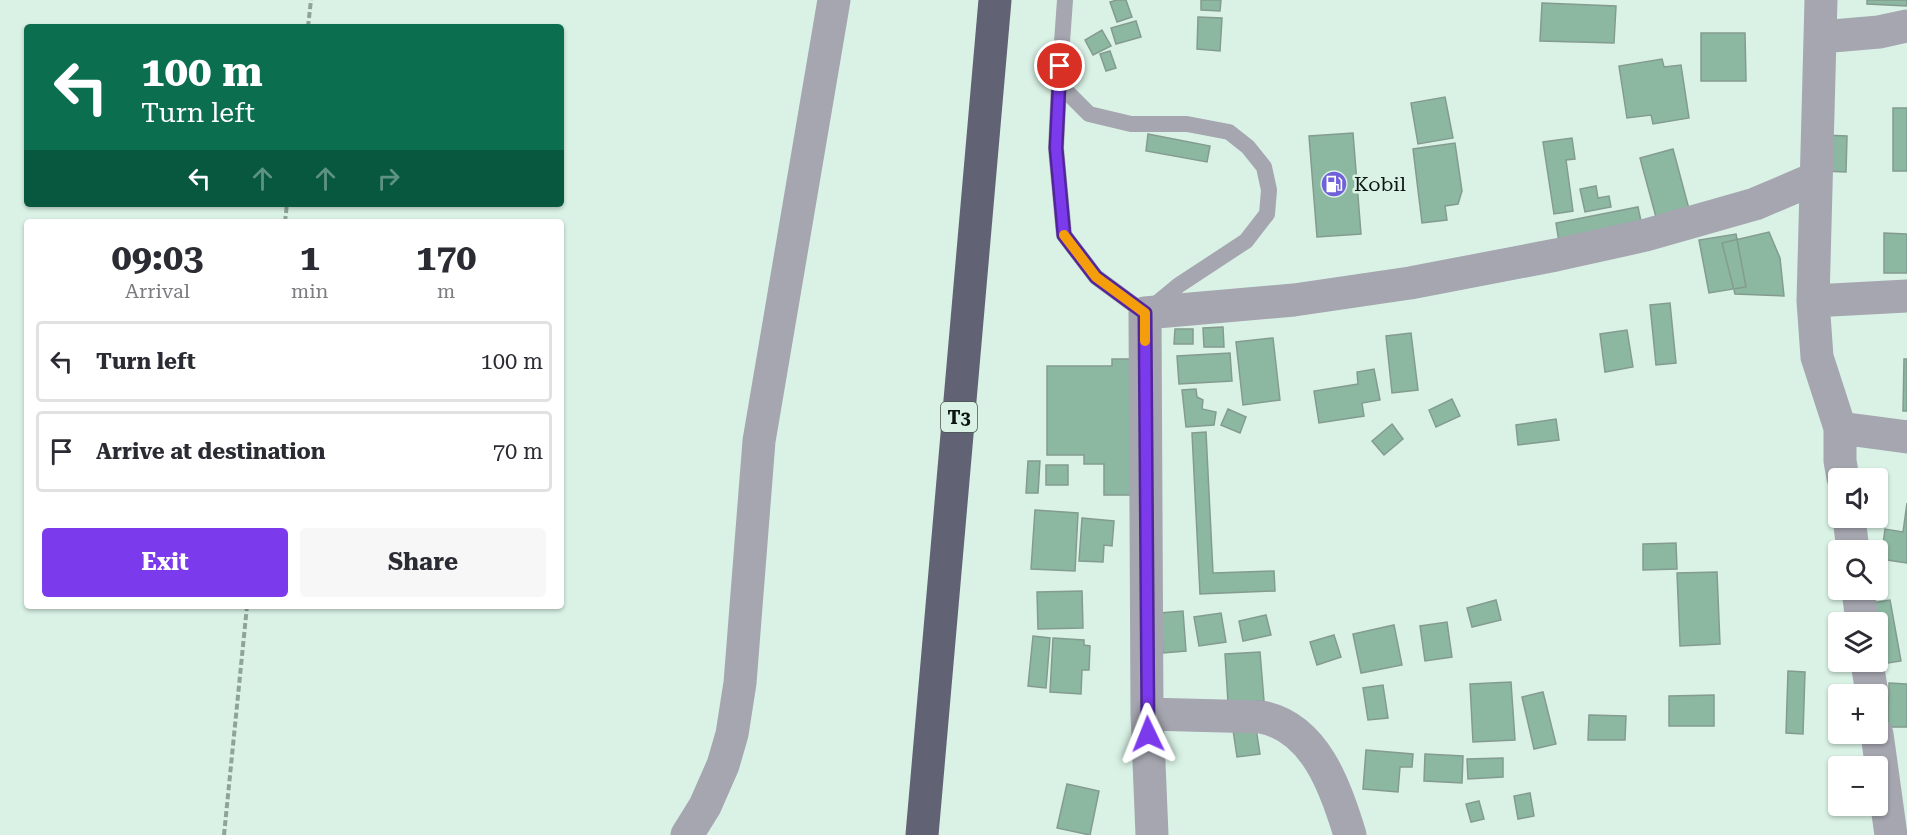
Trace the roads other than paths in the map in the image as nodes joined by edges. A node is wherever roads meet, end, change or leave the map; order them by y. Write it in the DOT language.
graph roads {
  1 [pos="834,0"];
  2 [pos="995,0"];
  3 [pos="1065,0"];
  4 [pos="1821,0"];
  5 [pos="1907,26"];
  6 [pos="1821,37"];
  7 [pos="1059,84"];
  8 [pos="1816,178"];
  9 [pos="1907,296"];
  10 [pos="1813,300"];
  11 [pos="1145,313"];
  12 [pos="1840,428"];
  13 [pos="1907,437"];
  14 [pos="1841,468"];
  15 [pos="1147,714"];
  16 [pos="1878,744"];
  17 [pos="687,835"];
  18 [pos="922,835"];
  19 [pos="1152,835"];
  20 [pos="1350,835"];
  21 [pos="1891,835"];
  1 -- 17 [label="street"];
  2 -- 18 [label="highway, T3"];
  3 -- 7 [label="lane"];
  4 -- 6 [label="street"];
  5 -- 6 [label="street"];
  6 -- 8 [label="street"];
  7 -- 11 [label="lane"];
  7 -- 11 [label="lane"];
  8 -- 10 [label="street"];
  8 -- 11 [label="street"];
  9 -- 10 [label="street"];
  10 -- 12 [label="street"];
  11 -- 15 [label="street"];
  12 -- 13 [label="street"];
  12 -- 14 [label="street"];
  15 -- 19 [label="street"];
  15 -- 20 [label="street"];
  16 -- 21 [label="street"];
}
